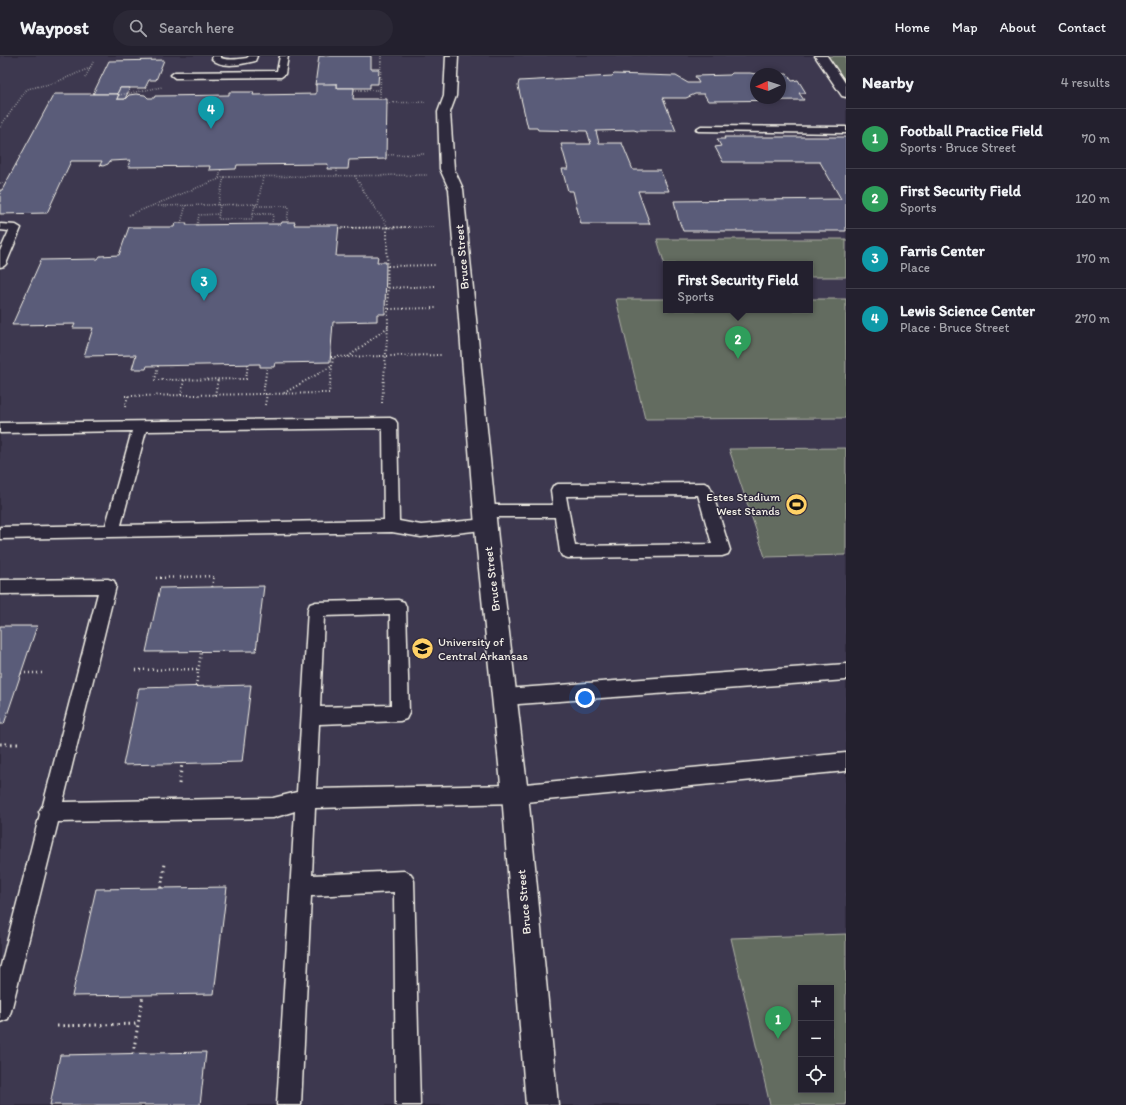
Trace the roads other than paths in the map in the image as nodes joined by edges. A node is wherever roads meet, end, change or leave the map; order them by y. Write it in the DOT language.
graph roads {
  1 [pos="253,56"];
  2 [pos="284,56"];
  3 [pos="452,56"];
  4 [pos="821,56"];
  5 [pos="218,59"];
  6 [pos="216,74"];
  7 [pos="175,75"];
  8 [pos="846,93"];
  9 [pos="701,129"];
  10 [pos="846,130"];
  11 [pos="0,227"];
  12 [pos="0,264"];
  13 [pos="140,426"];
  14 [pos="0,428"];
  15 [pos="561,511"];
  16 [pos="485,518"];
  17 [pos="392,526"];
  18 [pos="112,531"];
  19 [pos="0,533"];
  20 [pos="0,587"];
  21 [pos="846,672"];
  22 [pos="505,697"];
  23 [pos="311,716"];
  24 [pos="846,762"];
  25 [pos="515,794"];
  26 [pos="306,799"];
  27 [pos="50,812"];
  28 [pos="301,886"];
  29 [pos="0,1011"];
  30 [pos="289,1105"];
  31 [pos="408,1105"];
  32 [pos="542,1105"];
  1 -- 5 [label="lane"];
  2 -- 6 [label="lane"];
  3 -- 16 [label="street, Bruce Street"];
  4 -- 8 [label="street"];
  5 -- 6 [label="lane"];
  6 -- 7 [label="lane"];
  9 -- 10 [label="lane"];
  11 -- 12 [label="lane"];
  13 -- 14 [label="lane"];
  13 -- 17 [label="lane"];
  13 -- 18 [label="lane"];
  15 -- 15 [label="lane"];
  15 -- 16 [label="lane"];
  16 -- 17 [label="lane"];
  16 -- 22 [label="street, Bruce Street"];
  17 -- 18 [label="lane"];
  18 -- 19 [label="lane"];
  20 -- 27 [label="lane"];
  21 -- 22 [label="lane"];
  22 -- 25 [label="street, Bruce Street"];
  23 -- 23 [label="lane"];
  23 -- 26 [label="lane"];
  24 -- 25 [label="lane"];
  25 -- 26 [label="lane"];
  25 -- 32 [label="street, Bruce Street"];
  26 -- 27 [label="lane"];
  26 -- 28 [label="lane"];
  27 -- 29 [label="lane"];
  28 -- 30 [label="lane"];
  28 -- 31 [label="lane"];
}
